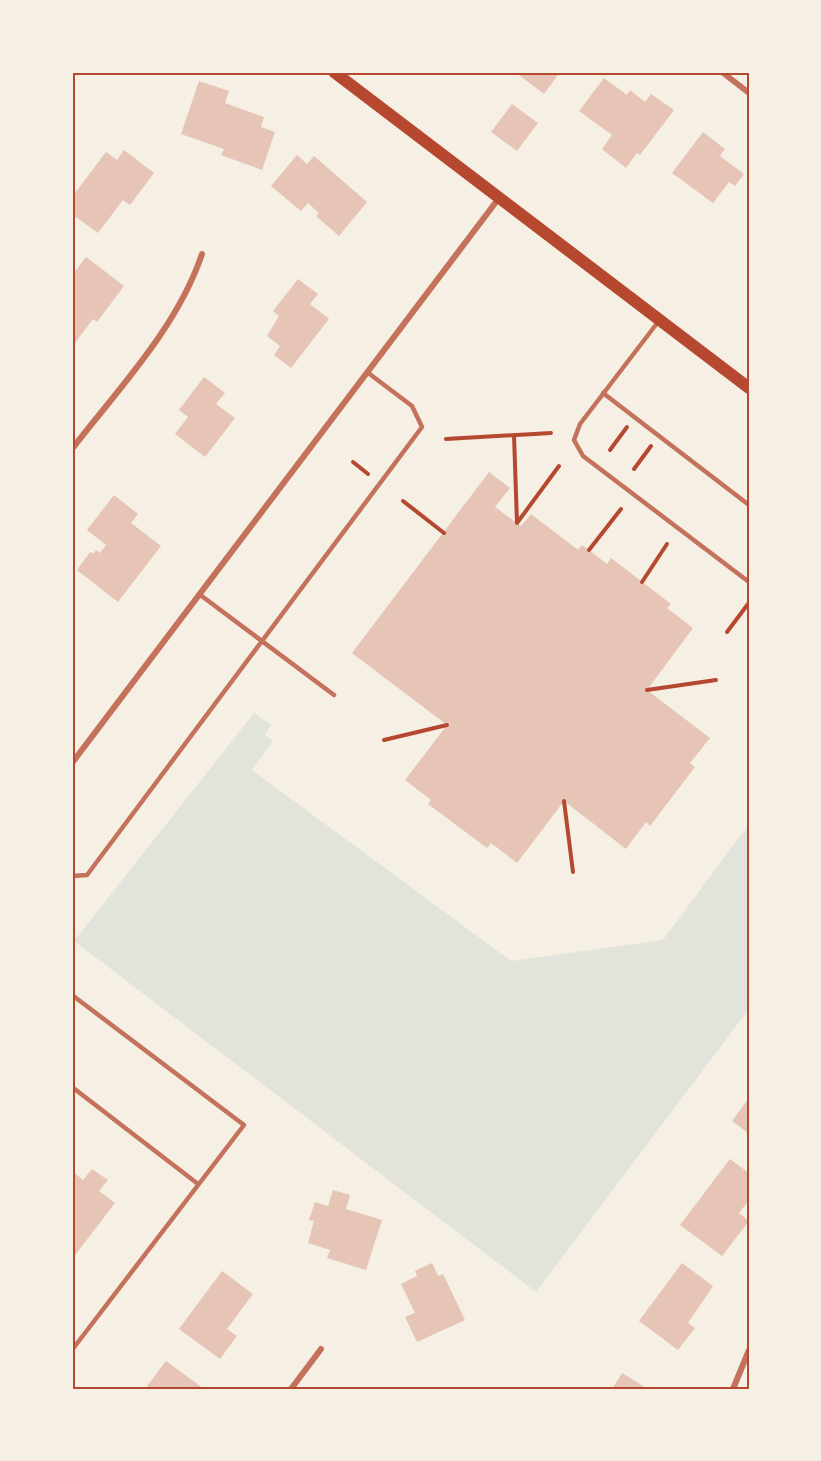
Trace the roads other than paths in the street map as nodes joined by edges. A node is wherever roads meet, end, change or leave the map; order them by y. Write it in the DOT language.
graph roads {
  1 [pos="334,72"];
  2 [pos="722,72"];
  3 [pos="749,93"];
  4 [pos="499,198"];
  5 [pos="202,254"];
  6 [pos="660,320"];
  7 [pos="367,372"];
  8 [pos="749,388"];
  9 [pos="603,393"];
  10 [pos="72,449"];
  11 [pos="749,505"];
  12 [pos="749,582"];
  13 [pos="198,594"];
  14 [pos="261,641"];
  15 [pos="334,695"];
  16 [pos="72,763"];
  17 [pos="72,876"];
  18 [pos="72,995"];
  19 [pos="72,1088"];
  20 [pos="198,1184"];
  21 [pos="321,1349"];
  22 [pos="72,1350"];
  23 [pos="749,1350"];
  24 [pos="291,1389"];
  25 [pos="734,1389"];
  1 -- 4 [label="main road"];
  2 -- 3 [label="street"];
  4 -- 6 [label="main road"];
  4 -- 7 [label="street"];
  5 -- 10 [label="street"];
  6 -- 8 [label="main road"];
  6 -- 9 [label="lane"];
  7 -- 13 [label="street"];
  7 -- 14 [label="lane"];
  9 -- 11 [label="lane"];
  9 -- 12 [label="lane"];
  13 -- 14 [label="lane"];
  13 -- 16 [label="street"];
  14 -- 15 [label="lane"];
  14 -- 17 [label="lane"];
  18 -- 20 [label="lane"];
  19 -- 20 [label="lane"];
  20 -- 22 [label="lane"];
  21 -- 24 [label="street"];
  23 -- 25 [label="street"];
}
